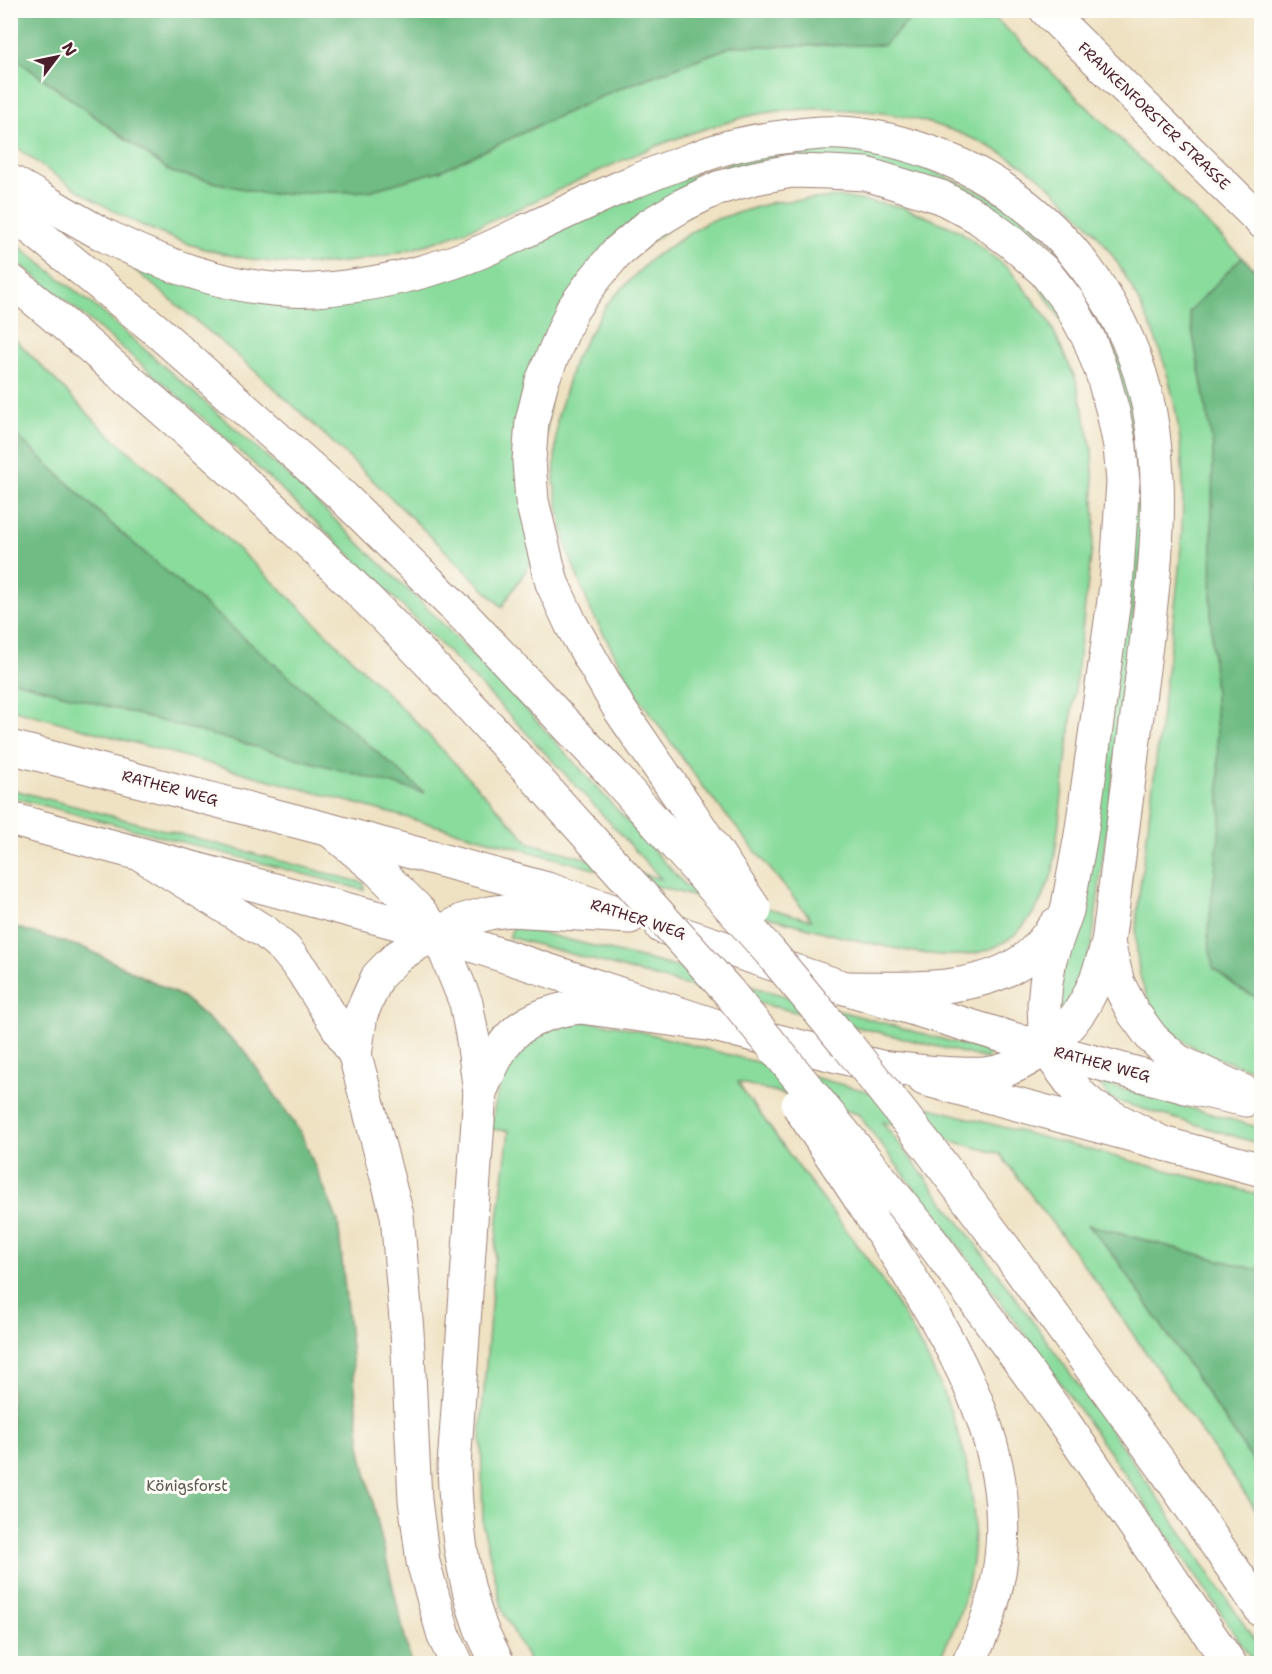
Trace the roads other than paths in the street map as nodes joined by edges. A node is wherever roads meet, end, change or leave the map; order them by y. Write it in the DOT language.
graph roads {
  1 [pos="1046,10"];
  2 [pos="10,181"];
  3 [pos="10,211"];
  4 [pos="1262,222"];
  5 [pos="10,280"];
  6 [pos="10,747"];
  7 [pos="10,819"];
  8 [pos="330,830"];
  9 [pos="142,855"];
  10 [pos="1067,911"];
  11 [pos="630,917"];
  12 [pos="438,934"];
  13 [pos="1108,943"];
  14 [pos="845,988"];
  15 [pos="728,991"];
  16 [pos="714,1025"];
  17 [pos="848,1046"];
  18 [pos="1046,1049"];
  19 [pos="355,1055"];
  20 [pos="879,1067"];
  21 [pos="480,1092"];
  22 [pos="1262,1102"];
  23 [pos="1164,1144"];
  24 [pos="1262,1170"];
  25 [pos="1262,1611"];
  26 [pos="457,1664"];
  27 [pos="498,1664"];
  28 [pos="968,1664"];
  29 [pos="1230,1664"];
  1 -- 4 [label="main road, FRANKENFORSTER STRASSE"];
  2 -- 13 [label="main road"];
  3 -- 17 [label="main road, bridge"];
  5 -- 15 [label="main road, bridge"];
  6 -- 8 [label="main road, RATHER WEG"];
  7 -- 9 [label="main road"];
  8 -- 11 [label="main road, RATHER WEG"];
  8 -- 12 [label="main road"];
  9 -- 12 [label="main road"];
  9 -- 19 [label="main road"];
  10 -- 14 [label="main road"];
  10 -- 17 [label="main road, bridge"];
  10 -- 18 [label="main road"];
  11 -- 12 [label="main road"];
  11 -- 14 [label="main road, RATHER WEG"];
  12 -- 16 [label="main road"];
  12 -- 19 [label="main road"];
  12 -- 21 [label="main road"];
  13 -- 18 [label="main road"];
  13 -- 22 [label="main road"];
  14 -- 18 [label="main road, RATHER WEG"];
  15 -- 28 [label="main road, bridge"];
  15 -- 29 [label="main road, bridge"];
  16 -- 20 [label="main road"];
  16 -- 21 [label="main road"];
  17 -- 25 [label="main road, bridge"];
  18 -- 20 [label="main road"];
  18 -- 22 [label="main road, RATHER WEG"];
  18 -- 23 [label="main road"];
  19 -- 26 [label="main road"];
  20 -- 23 [label="main road"];
  21 -- 27 [label="main road"];
  23 -- 24 [label="main road"];
}
